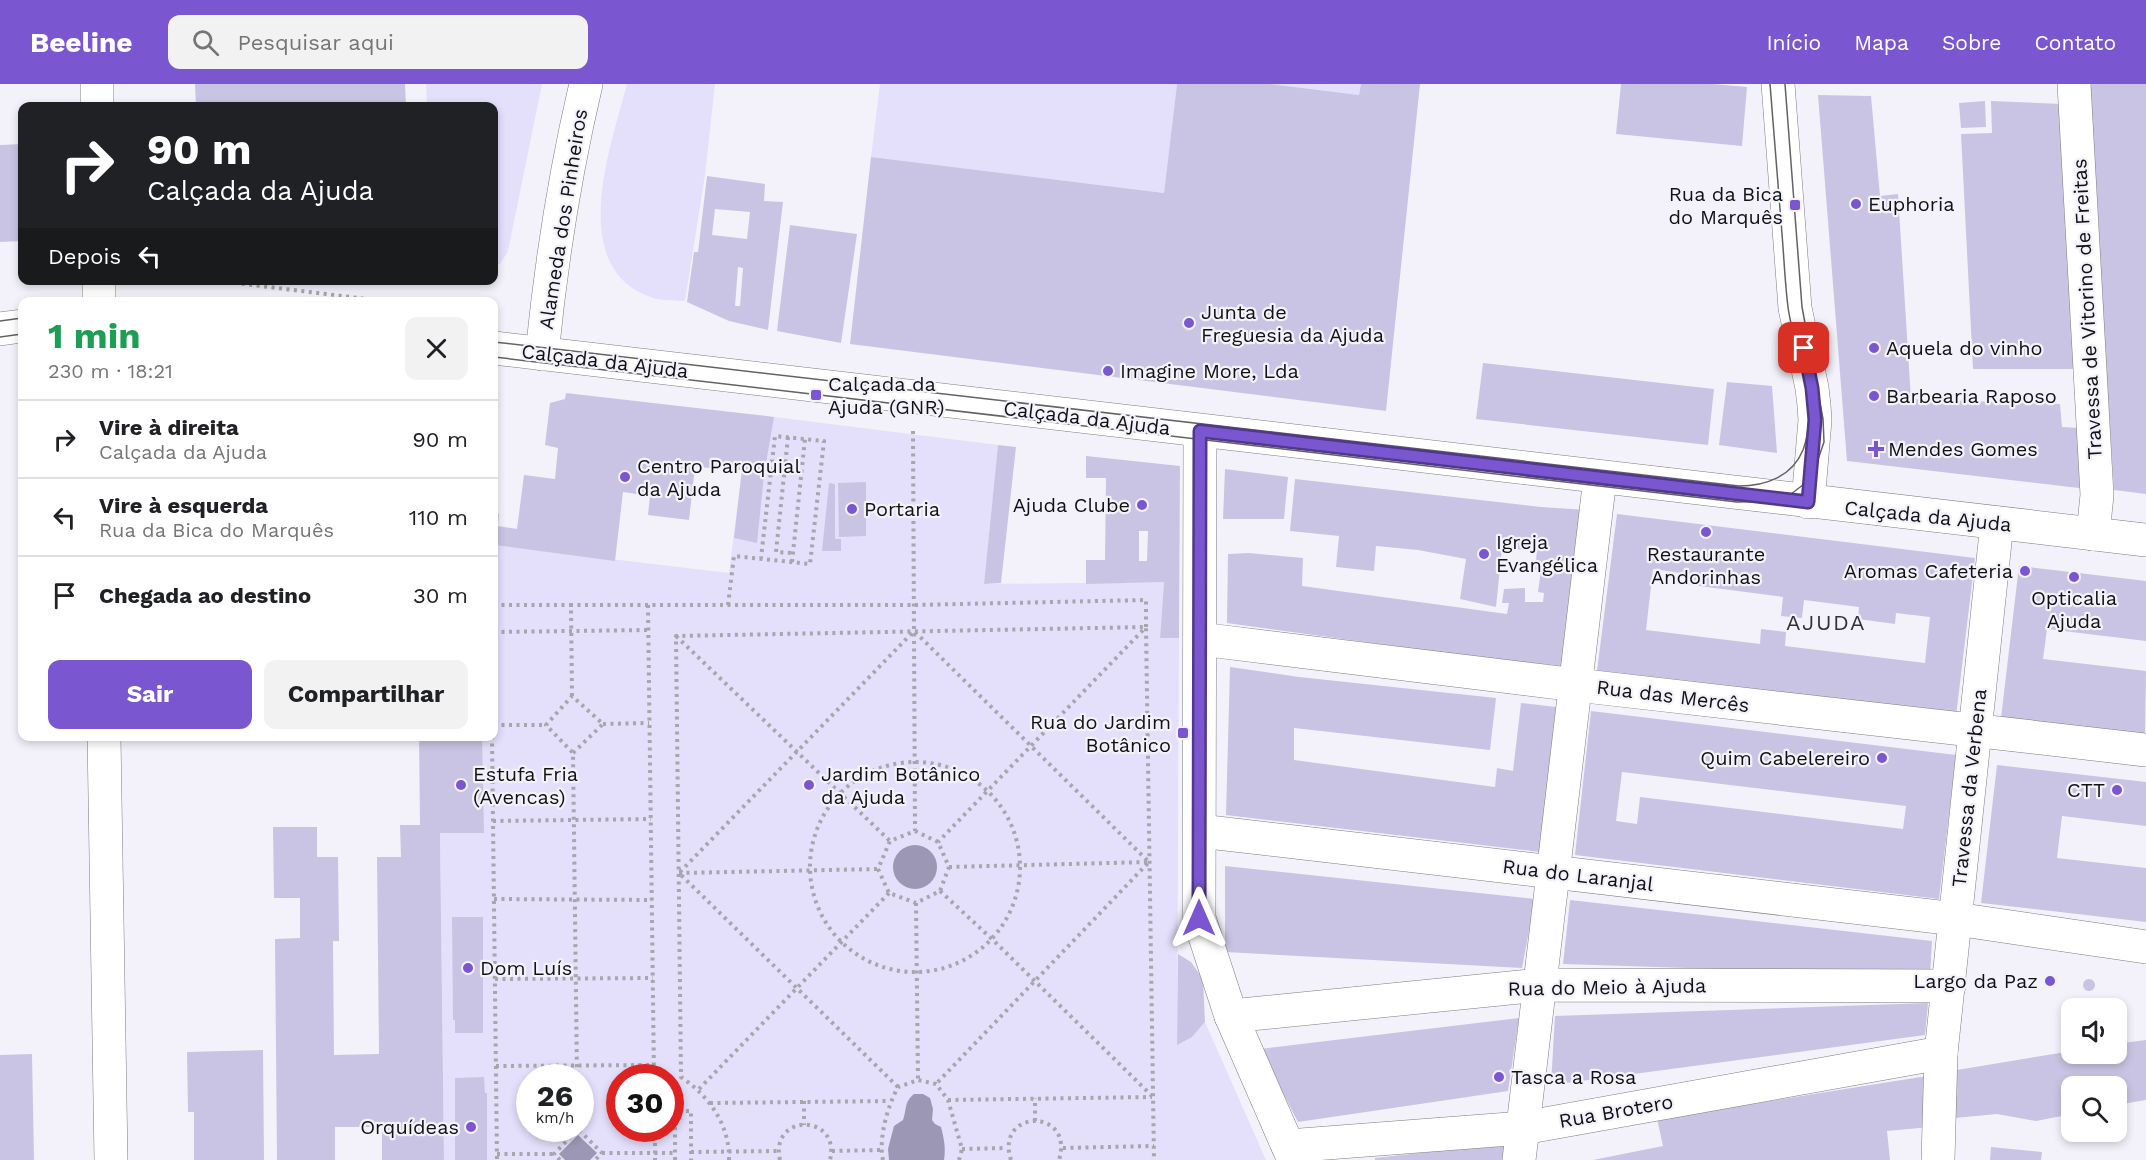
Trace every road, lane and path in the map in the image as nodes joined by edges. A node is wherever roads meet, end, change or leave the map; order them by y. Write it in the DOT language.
graph roads {
  1 [pos="97,84"];
  2 [pos="586,84"];
  3 [pos="1778,84"];
  4 [pos="2074,84"];
  5 [pos="97,102"];
  6 [pos="253,285"];
  7 [pos="350,297"];
  8 [pos="18,327"];
  9 [pos="0,329"];
  10 [pos="498,348"];
  11 [pos="542,354"];
  12 [pos="913,397"];
  13 [pos="1200,431"];
  14 [pos="788,437"];
  15 [pos="805,439"];
  16 [pos="1600,478"];
  17 [pos="1808,502"];
  18 [pos="1997,523"];
  19 [pos="2093,534"];
  20 [pos="2146,540"];
  21 [pos="793,553"];
  22 [pos="761,558"];
  23 [pos="792,562"];
  24 [pos="498,605"];
  25 [pos="571,605"];
  26 [pos="648,605"];
  27 [pos="728,605"];
  28 [pos="913,605"];
  29 [pos="1146,627"];
  30 [pos="648,630"];
  31 [pos="572,631"];
  32 [pos="914,631"];
  33 [pos="498,632"];
  34 [pos="676,636"];
  35 [pos="1200,639"];
  36 [pos="1576,685"];
  37 [pos="572,696"];
  38 [pos="649,723"];
  39 [pos="498,724"];
  40 [pos="546,724"];
  41 [pos="603,724"];
  42 [pos="1976,731"];
  43 [pos="104,741"];
  44 [pos="492,741"];
  45 [pos="1032,746"];
  46 [pos="2146,750"];
  47 [pos="797,752"];
  48 [pos="573,753"];
  49 [pos="914,759"];
  50 [pos="989,790"];
  51 [pos="838,792"];
  52 [pos="651,819"];
  53 [pos="574,820"];
  54 [pos="493,821"];
  55 [pos="915,831"];
  56 [pos="1200,831"];
  57 [pos="890,841"];
  58 [pos="938,842"];
  59 [pos="1149,862"];
  60 [pos="1022,866"];
  61 [pos="949,867"];
  62 [pos="878,869"];
  63 [pos="807,870"];
  64 [pos="679,873"];
  65 [pos="1553,873"];
  66 [pos="940,891"];
  67 [pos="889,893"];
  68 [pos="494,899"];
  69 [pos="575,899"];
  70 [pos="652,900"];
  71 [pos="916,903"];
  72 [pos="1956,919"];
  73 [pos="993,940"];
  74 [pos="841,943"];
  75 [pos="2146,947"];
  76 [pos="918,973"];
  77 [pos="576,978"];
  78 [pos="653,978"];
  79 [pos="495,979"];
  80 [pos="1036,981"];
  81 [pos="1540,985"];
  82 [pos="1949,986"];
  83 [pos="797,988"];
  84 [pos="1231,1016"];
  85 [pos="1941,1053"];
  86 [pos="577,1064"];
  87 [pos="654,1064"];
  88 [pos="496,1066"];
  89 [pos="516,1066"];
  90 [pos="918,1080"];
  91 [pos="936,1084"];
  92 [pos="898,1087"];
  93 [pos="699,1089"];
  94 [pos="1153,1097"];
  95 [pos="1035,1098"];
  96 [pos="948,1100"];
  97 [pos="804,1101"];
  98 [pos="890,1101"];
  99 [pos="710,1103"];
  100 [pos="1035,1121"];
  101 [pos="804,1125"];
  102 [pos="1522,1128"];
  103 [pos="566,1142"];
  104 [pos="590,1142"];
  105 [pos="655,1142"];
  106 [pos="1154,1146"];
  107 [pos="1007,1148"];
  108 [pos="1063,1148"];
  109 [pos="962,1149"];
  110 [pos="880,1150"];
  111 [pos="778,1151"];
  112 [pos="691,1152"];
  113 [pos="730,1152"];
  114 [pos="832,1152"];
  115 [pos="655,1153"];
  116 [pos="675,1153"];
  117 [pos="1291,1153"];
  118 [pos="554,1154"];
  119 [pos="602,1154"];
  120 [pos="497,1157"];
  121 [pos="111,1160"];
  122 [pos="560,1160"];
  123 [pos="595,1160"];
  124 [pos="655,1160"];
  125 [pos="675,1160"];
  126 [pos="691,1160"];
  127 [pos="729,1160"];
  128 [pos="780,1160"];
  129 [pos="830,1160"];
  130 [pos="883,1160"];
  131 [pos="959,1160"];
  132 [pos="1011,1160"];
  133 [pos="1059,1160"];
  134 [pos="1154,1160"];
  135 [pos="1519,1160"];
  136 [pos="1938,1160"];
  1 -- 5 [label="street"];
  2 -- 11 [label="street, Alameda dos Pinheiros"];
  3 -- 17 [label="street"];
  4 -- 19 [label="street, Travessa de Vitorino de Freitas"];
  6 -- 7 [label="path"];
  8 -- 9 [label="street"];
  10 -- 11 [label="street, Calçada da Ajuda"];
  11 -- 12 [label="street, Calçada da Ajuda"];
  12 -- 13 [label="street, Calçada da Ajuda"];
  12 -- 28 [label="path"];
  13 -- 16 [label="street, Calçada da Ajuda"];
  13 -- 35 [label="street"];
  14 -- 15 [label="path"];
  14 -- 21 [label="path"];
  14 -- 22 [label="path"];
  15 -- 21 [label="path"];
  15 -- 23 [label="path"];
  16 -- 17 [label="street, Calçada da Ajuda"];
  16 -- 36 [label="street"];
  17 -- 18 [label="street, Calçada da Ajuda"];
  18 -- 19 [label="street, Calçada da Ajuda"];
  18 -- 42 [label="street, Travessa da Verbena"];
  19 -- 20 [label="street, Calçada da Ajuda"];
  21 -- 23 [label="path"];
  22 -- 23 [label="path"];
  22 -- 27 [label="path"];
  24 -- 25 [label="path"];
  25 -- 26 [label="path"];
  25 -- 31 [label="path"];
  26 -- 27 [label="path"];
  26 -- 30 [label="path"];
  27 -- 28 [label="path"];
  28 -- 29 [label="path"];
  28 -- 32 [label="path"];
  29 -- 32 [label="path"];
  29 -- 45 [label="path"];
  29 -- 59 [label="path"];
  30 -- 31 [label="path"];
  30 -- 38 [label="path"];
  31 -- 33 [label="path"];
  31 -- 37 [label="path"];
  32 -- 34 [label="path"];
  32 -- 45 [label="path"];
  32 -- 47 [label="path"];
  32 -- 49 [label="path"];
  34 -- 47 [label="path"];
  34 -- 64 [label="path"];
  35 -- 36 [label="street, Rua das Mercês"];
  35 -- 56 [label="street"];
  36 -- 42 [label="street, Rua das Mercês"];
  36 -- 65 [label="street"];
  37 -- 40 [label="path"];
  37 -- 41 [label="path"];
  38 -- 41 [label="path"];
  38 -- 52 [label="path"];
  39 -- 40 [label="path"];
  40 -- 48 [label="path"];
  41 -- 48 [label="path"];
  42 -- 46 [label="street, Rua das Mercês"];
  42 -- 72 [label="street, Travessa da Verbena"];
  43 -- 121 [label="street"];
  44 -- 54 [label="path"];
  45 -- 50 [label="path"];
  45 -- 59 [label="path"];
  47 -- 51 [label="path"];
  47 -- 64 [label="path"];
  48 -- 53 [label="path"];
  49 -- 50 [label="path"];
  49 -- 51 [label="path"];
  49 -- 55 [label="path"];
  50 -- 58 [label="path"];
  50 -- 60 [label="path"];
  51 -- 57 [label="path"];
  51 -- 63 [label="path"];
  52 -- 53 [label="path"];
  52 -- 70 [label="path"];
  53 -- 54 [label="path"];
  53 -- 69 [label="path"];
  54 -- 68 [label="path"];
  55 -- 57 [label="path"];
  55 -- 58 [label="path"];
  56 -- 65 [label="street, Rua do Laranjal"];
  56 -- 84 [label="street"];
  57 -- 62 [label="path"];
  58 -- 61 [label="path"];
  59 -- 60 [label="path"];
  59 -- 80 [label="path"];
  59 -- 94 [label="path"];
  60 -- 61 [label="path"];
  60 -- 73 [label="path"];
  61 -- 66 [label="path"];
  62 -- 63 [label="path"];
  62 -- 67 [label="path"];
  63 -- 64 [label="path"];
  63 -- 74 [label="path"];
  64 -- 83 [label="path"];
  64 -- 93 [label="path"];
  65 -- 72 [label="street, Rua do Laranjal"];
  65 -- 81 [label="street"];
  66 -- 71 [label="path"];
  66 -- 73 [label="path"];
  67 -- 71 [label="path"];
  67 -- 74 [label="path"];
  68 -- 69 [label="path"];
  68 -- 79 [label="path"];
  69 -- 70 [label="path"];
  69 -- 77 [label="path"];
  70 -- 78 [label="path"];
  71 -- 76 [label="path"];
  72 -- 75 [label="street"];
  72 -- 82 [label="street, Travessa da Verbena"];
  73 -- 76 [label="path"];
  73 -- 80 [label="path"];
  74 -- 76 [label="path"];
  74 -- 83 [label="path"];
  76 -- 90 [label="path"];
  77 -- 78 [label="path"];
  77 -- 79 [label="path"];
  77 -- 86 [label="path"];
  78 -- 87 [label="path"];
  79 -- 88 [label="path"];
  80 -- 91 [label="path"];
  80 -- 94 [label="path"];
  81 -- 82 [label="street, Rua do Meio à Ajuda"];
  81 -- 84 [label="street, Rua do Meio à Ajuda"];
  81 -- 102 [label="street"];
  82 -- 85 [label="street, Travessa da Verbena"];
  83 -- 92 [label="path"];
  83 -- 93 [label="path"];
  84 -- 117 [label="street"];
  85 -- 102 [label="street, Rua Brotero"];
  85 -- 136 [label="street, Travessa da Verbena"];
  88 -- 89 [label="path"];
  88 -- 120 [label="path"];
  90 -- 91 [label="path"];
  90 -- 92 [label="path"];
  91 -- 96 [label="path"];
  92 -- 98 [label="path"];
  93 -- 99 [label="path"];
  94 -- 95 [label="path"];
  94 -- 106 [label="path"];
  95 -- 96 [label="path"];
  95 -- 100 [label="path"];
  96 -- 109 [label="path"];
  97 -- 98 [label="path"];
  97 -- 99 [label="path"];
  97 -- 101 [label="path"];
  98 -- 110 [label="path"];
  99 -- 113 [label="path"];
  100 -- 107 [label="path"];
  100 -- 108 [label="path"];
  101 -- 111 [label="path"];
  101 -- 114 [label="path"];
  102 -- 117 [label="street, Rua Brotero"];
  102 -- 135 [label="street"];
  103 -- 118 [label="path"];
  104 -- 119 [label="path"];
  105 -- 115 [label="path"];
  106 -- 108 [label="path"];
  106 -- 134 [label="path"];
  107 -- 109 [label="path"];
  107 -- 132 [label="path"];
  108 -- 133 [label="path"];
  109 -- 131 [label="path"];
  110 -- 114 [label="path"];
  110 -- 130 [label="path"];
  111 -- 113 [label="path"];
  111 -- 128 [label="path"];
  112 -- 113 [label="path"];
  112 -- 116 [label="path"];
  112 -- 126 [label="path"];
  113 -- 127 [label="path"];
  114 -- 129 [label="path"];
  115 -- 116 [label="path"];
  115 -- 119 [label="path"];
  115 -- 124 [label="path"];
  116 -- 125 [label="path"];
  118 -- 120 [label="path"];
  118 -- 122 [label="path"];
  119 -- 123 [label="path"];
}
